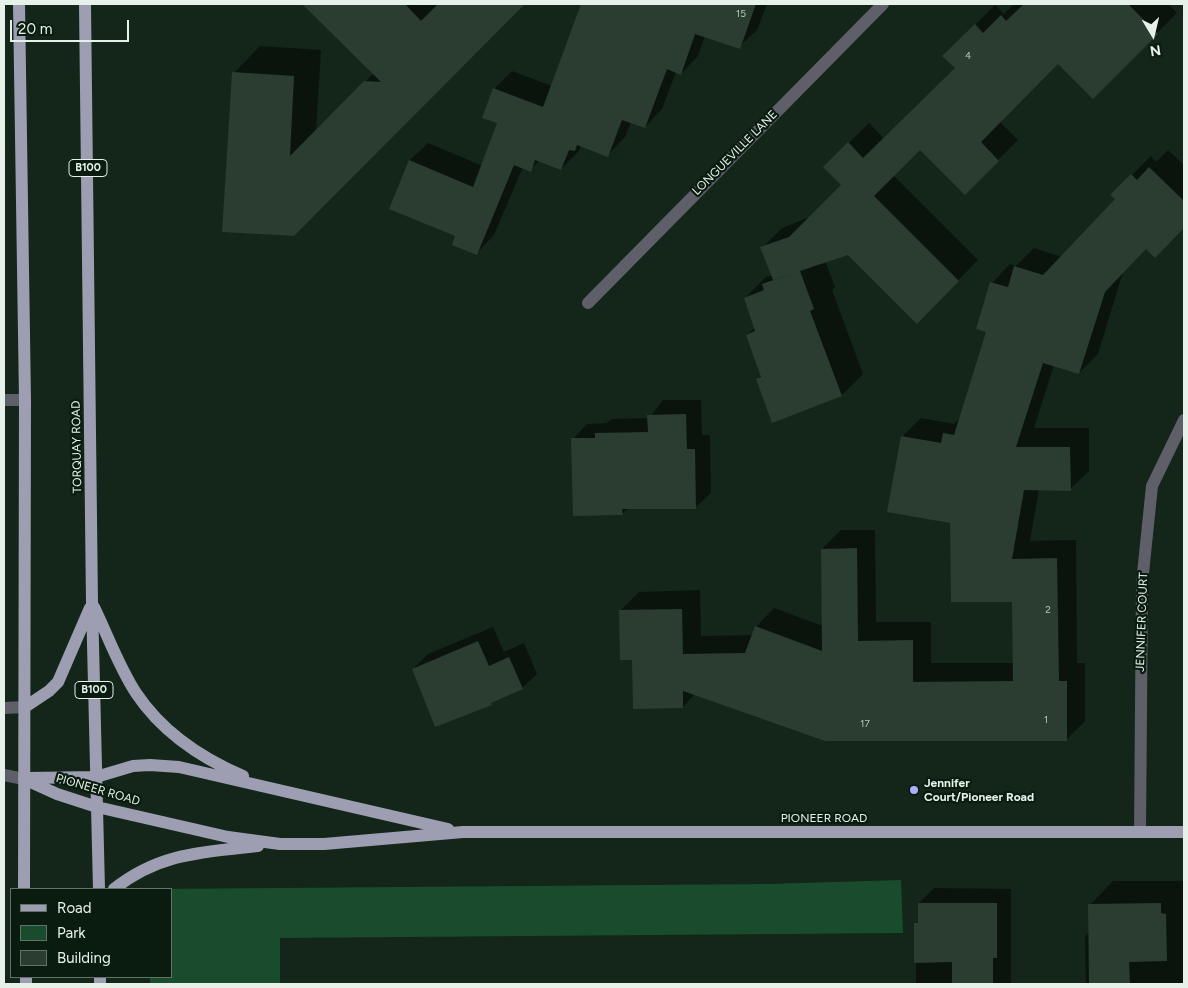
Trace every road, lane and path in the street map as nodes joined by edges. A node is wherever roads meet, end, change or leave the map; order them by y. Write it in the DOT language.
graph roads {
  1 [pos="19,4"];
  2 [pos="85,4"];
  3 [pos="883,4"];
  4 [pos="588,303"];
  5 [pos="4,400"];
  6 [pos="25,400"];
  7 [pos="1184,420"];
  8 [pos="92,603"];
  9 [pos="25,707"];
  10 [pos="4,708"];
  11 [pos="4,775"];
  12 [pos="96,777"];
  13 [pos="24,778"];
  14 [pos="275,789"];
  15 [pos="97,807"];
  16 [pos="463,832"];
  17 [pos="1140,832"];
  18 [pos="1184,832"];
  19 [pos="280,844"];
  20 [pos="24,888"];
  21 [pos="99,888"];
  22 [pos="115,888"];
  1 -- 6 [label="main road"];
  2 -- 8 [label="main road, TORQUAY ROAD / B100"];
  3 -- 4 [label="street, LONGUEVILLE LANE"];
  5 -- 6 [label="street"];
  6 -- 9 [label="main road"];
  7 -- 17 [label="street, JENNIFER COURT"];
  8 -- 9 [label="main road"];
  8 -- 12 [label="main road, TORQUAY ROAD / B100"];
  8 -- 14 [label="main road"];
  9 -- 10 [label="street"];
  9 -- 13 [label="main road"];
  11 -- 13 [label="street"];
  12 -- 13 [label="main road, PIONEER ROAD"];
  12 -- 14 [label="main road, PIONEER ROAD"];
  12 -- 15 [label="main road, TORQUAY ROAD / B100"];
  13 -- 15 [label="main road, PIONEER ROAD"];
  13 -- 20 [label="main road"];
  14 -- 16 [label="main road, PIONEER ROAD"];
  15 -- 19 [label="main road, PIONEER ROAD"];
  15 -- 21 [label="main road, TORQUAY ROAD / B100"];
  16 -- 17 [label="main road, PIONEER ROAD"];
  16 -- 19 [label="main road, PIONEER ROAD"];
  17 -- 18 [label="main road, PIONEER ROAD"];
  19 -- 22 [label="main road"];
}
